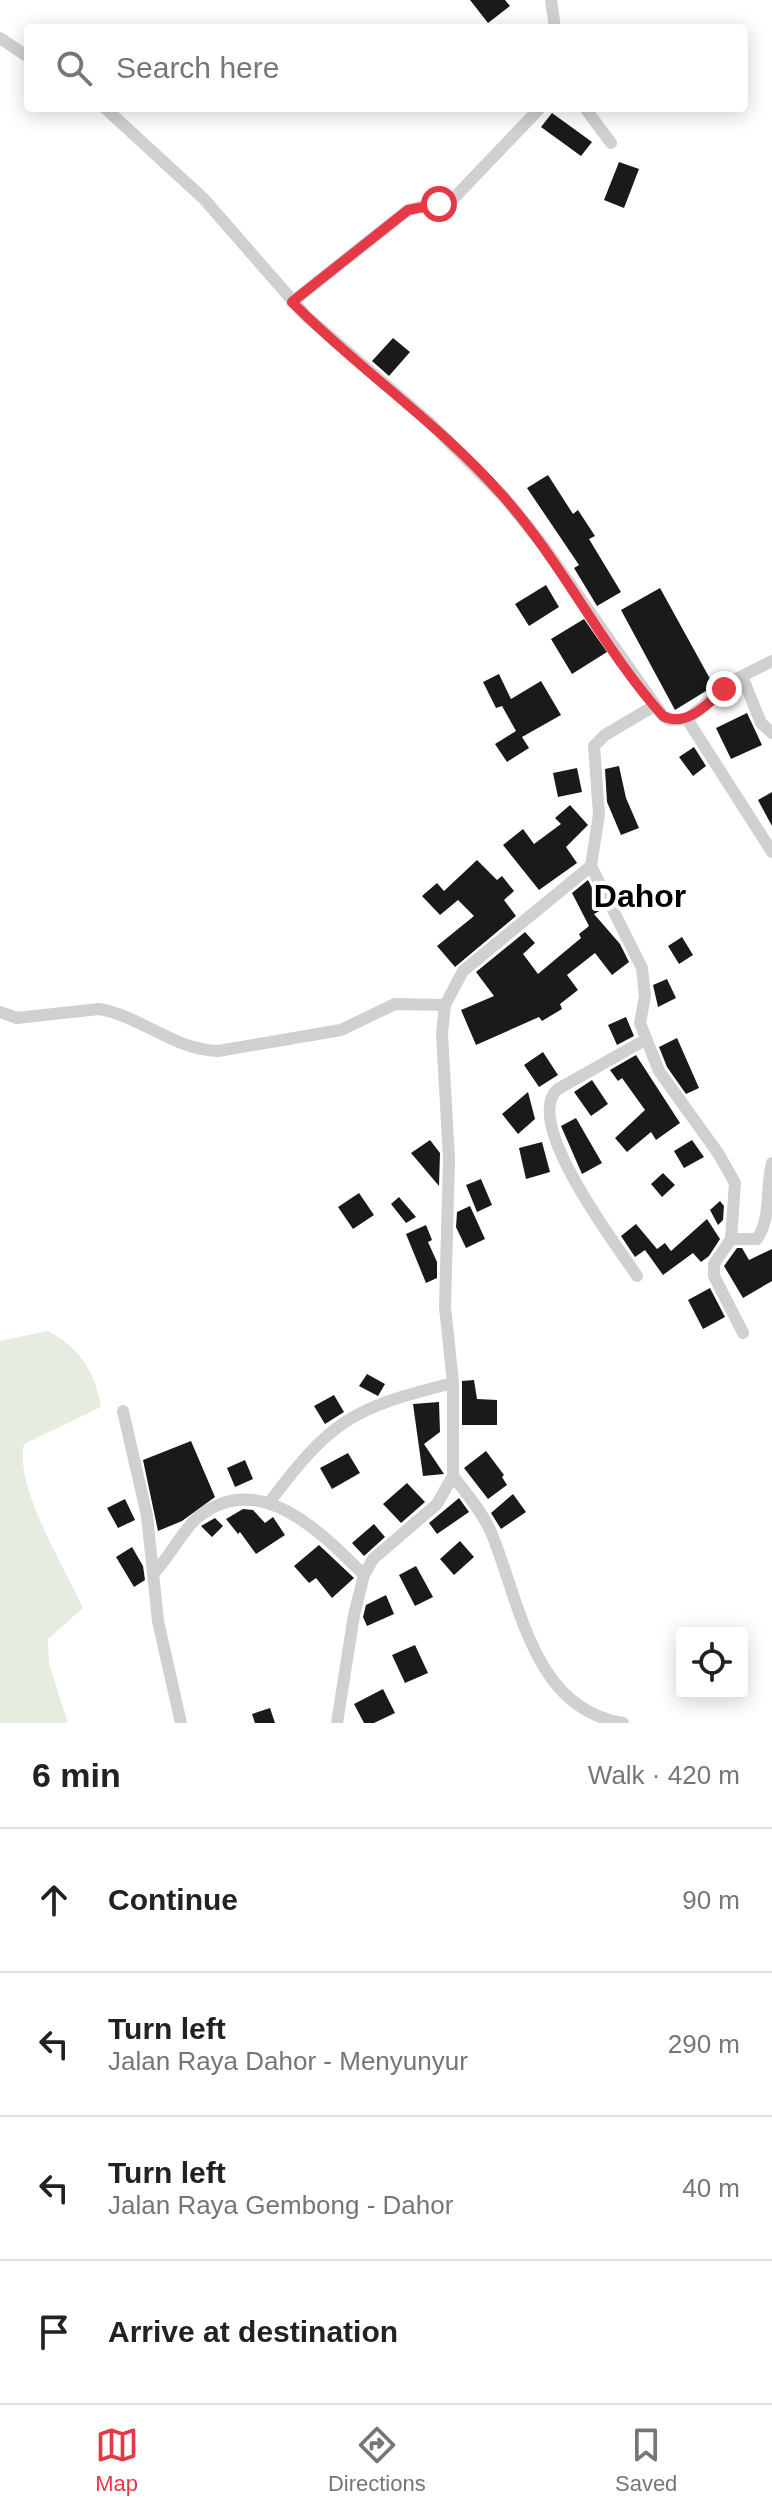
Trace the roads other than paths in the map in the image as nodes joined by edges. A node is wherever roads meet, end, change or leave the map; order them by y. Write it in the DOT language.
graph roads {
  1 [pos="551,0"];
  2 [pos="554,24"];
  3 [pos="0,38"];
  4 [pos="24,54"];
  5 [pos="109,112"];
  6 [pos="536,112"];
  7 [pos="588,112"];
  8 [pos="611,143"];
  9 [pos="292,302"];
  10 [pos="772,661"];
  11 [pos="742,676"];
  12 [pos="654,706"];
  13 [pos="687,719"];
  14 [pos="772,733"];
  15 [pos="772,852"];
  16 [pos="591,866"];
  17 [pos="445,1005"];
  18 [pos="0,1012"];
  19 [pos="645,1040"];
  20 [pos="772,1163"];
  21 [pos="731,1239"];
  22 [pos="637,1276"];
  23 [pos="743,1333"];
  24 [pos="453,1383"];
  25 [pos="123,1411"];
  26 [pos="453,1476"];
  27 [pos="269,1503"];
  28 [pos="155,1572"];
  29 [pos="364,1575"];
  30 [pos="181,1723"];
  31 [pos="337,1723"];
  32 [pos="623,1723"];
  1 -- 2 [label="street"];
  3 -- 4 [label="street"];
  5 -- 9 [label="street"];
  6 -- 9 [label="street"];
  7 -- 8 [label="street"];
  9 -- 12 [label="street"];
  10 -- 11 [label="street"];
  11 -- 13 [label="street"];
  11 -- 14 [label="street"];
  12 -- 13 [label="street"];
  12 -- 16 [label="street"];
  13 -- 15 [label="street"];
  16 -- 17 [label="street"];
  16 -- 19 [label="street"];
  17 -- 18 [label="street"];
  17 -- 24 [label="street"];
  19 -- 21 [label="street"];
  19 -- 22 [label="street"];
  20 -- 21 [label="street"];
  21 -- 23 [label="street"];
  24 -- 26 [label="street"];
  24 -- 27 [label="street"];
  25 -- 28 [label="street"];
  26 -- 29 [label="street"];
  26 -- 32 [label="street"];
  27 -- 28 [label="street"];
  27 -- 29 [label="street"];
  28 -- 30 [label="street"];
  29 -- 31 [label="street"];
}
